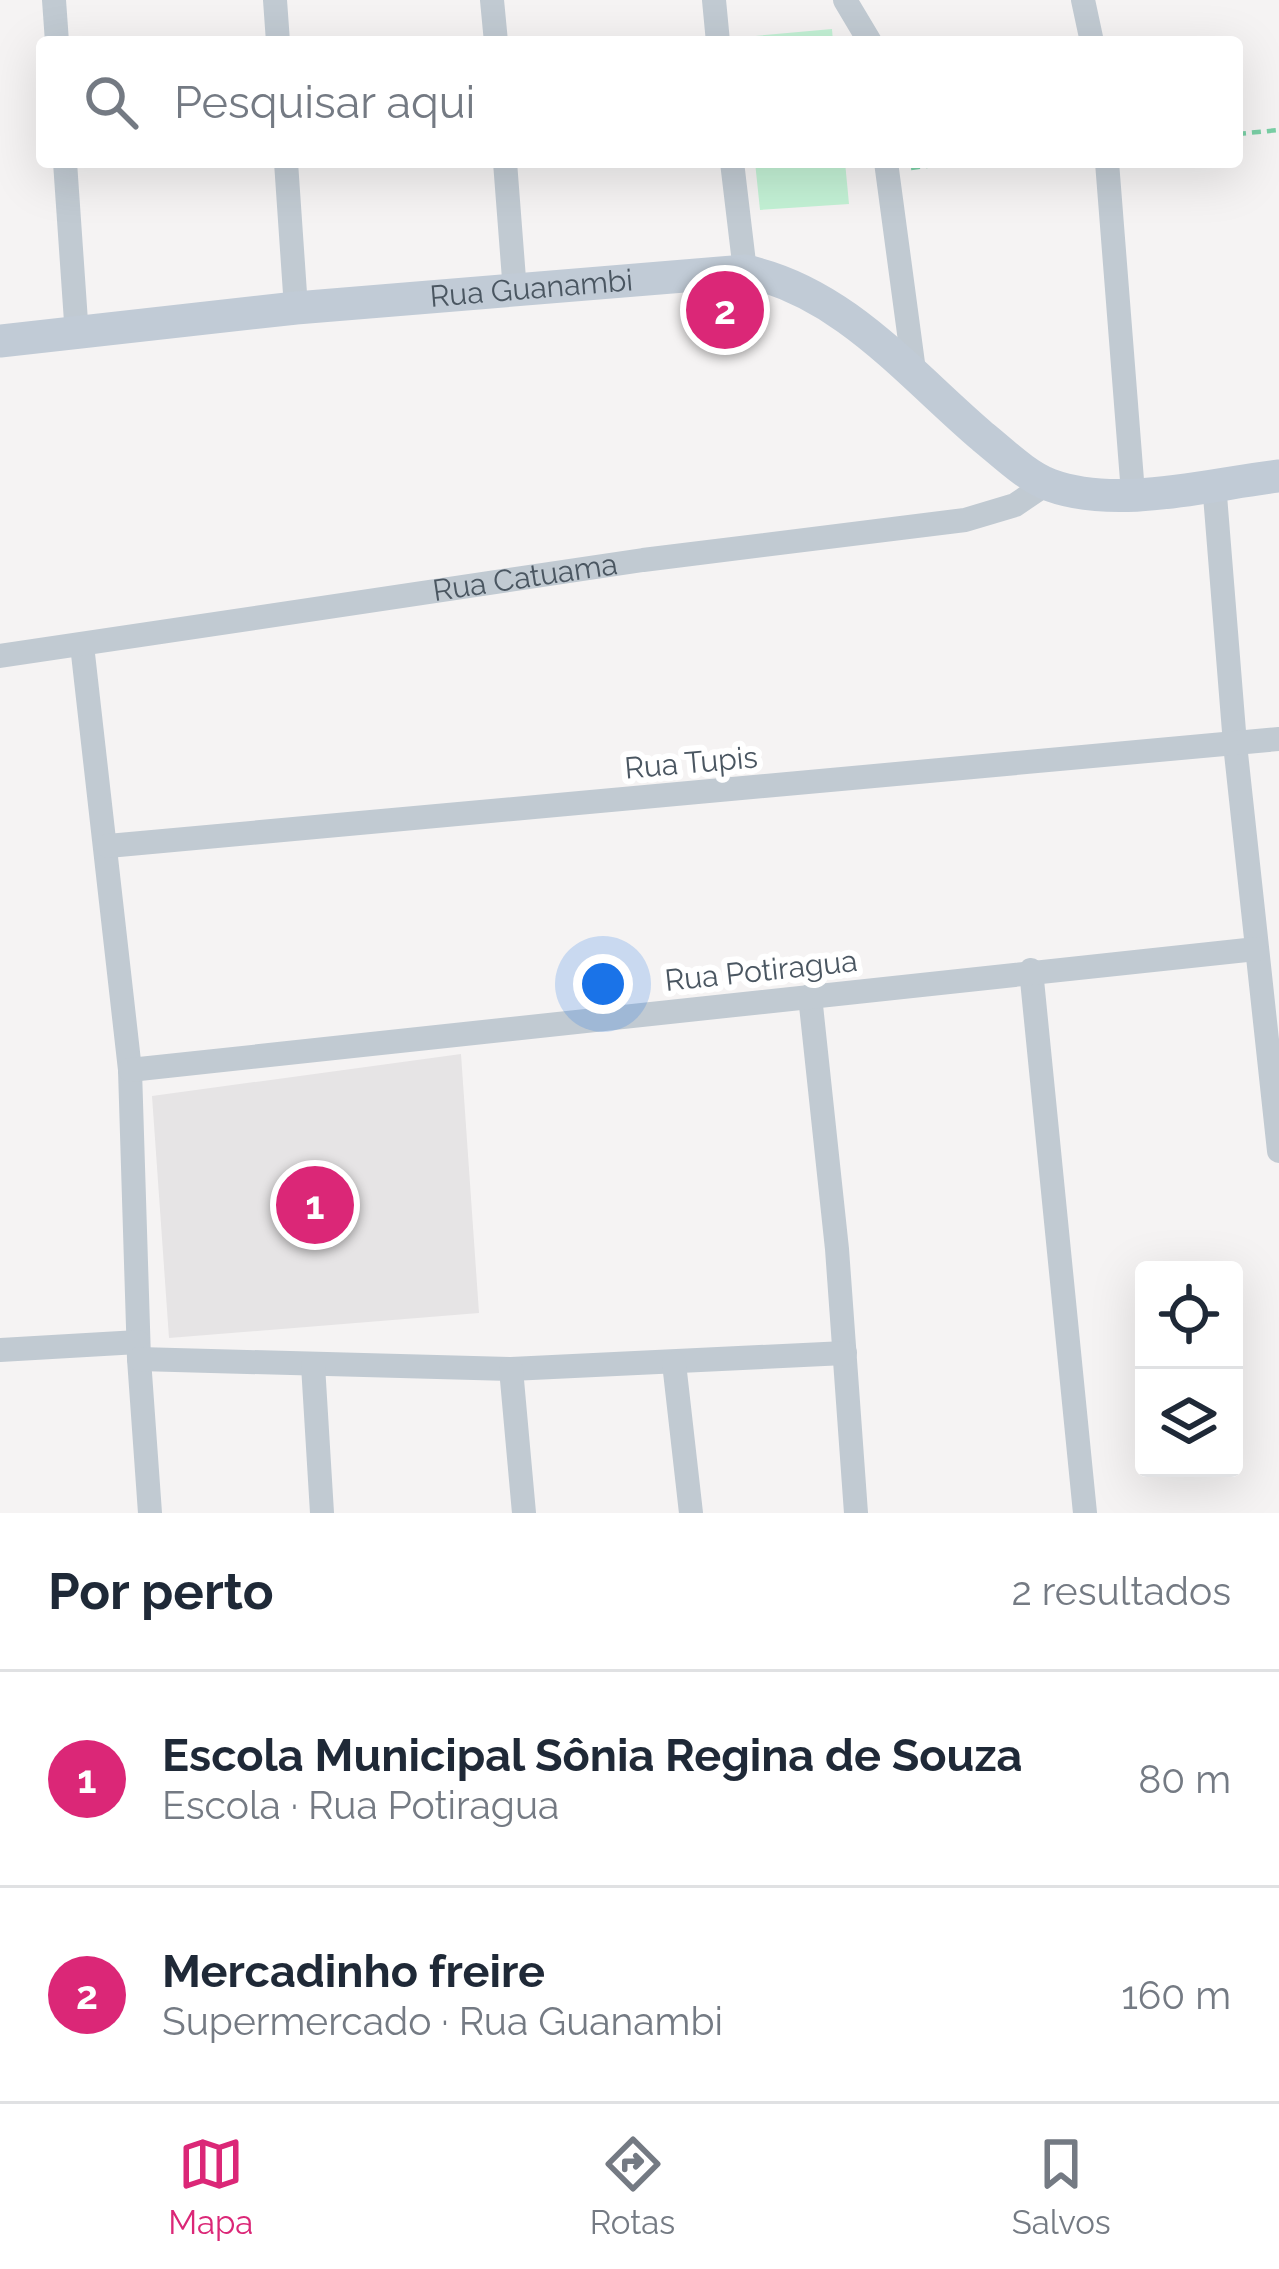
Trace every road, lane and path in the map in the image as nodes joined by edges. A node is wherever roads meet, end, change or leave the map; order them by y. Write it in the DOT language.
graph roads {
  1 [pos="54,0"];
  2 [pos="274,0"];
  3 [pos="492,0"];
  4 [pos="713,0"];
  5 [pos="844,0"];
  6 [pos="1083,0"];
  7 [pos="57,36"];
  8 [pos="277,36"];
  9 [pos="495,36"];
  10 [pos="717,36"];
  11 [pos="865,36"];
  12 [pos="1091,36"];
  13 [pos="1279,130"];
  14 [pos="1243,133"];
  15 [pos="65,168"];
  16 [pos="286,168"];
  17 [pos="505,168"];
  18 [pos="734,168"];
  19 [pos="886,168"];
  20 [pos="1107,168"];
  21 [pos="745,271"];
  22 [pos="515,292"];
  23 [pos="296,308"];
  24 [pos="77,336"];
  25 [pos="0,341"];
  26 [pos="914,377"];
  27 [pos="1279,476"];
  28 [pos="1214,483"];
  29 [pos="1046,484"];
  30 [pos="1133,493"];
  31 [pos="82,645"];
  32 [pos="0,656"];
  33 [pos="1279,739"];
  34 [pos="1235,744"];
  35 [pos="108,846"];
  36 [pos="1256,949"];
  37 [pos="1031,970"];
  38 [pos="810,996"];
  39 [pos="130,1070"];
  40 [pos="1279,1151"];
  41 [pos="0,1350"];
  42 [pos="138,1350"];
  43 [pos="845,1353"];
  44 [pos="674,1363"];
  45 [pos="313,1365"];
  46 [pos="512,1370"];
  47 [pos="150,1513"];
  48 [pos="322,1513"];
  49 [pos="524,1513"];
  50 [pos="691,1513"];
  51 [pos="856,1513"];
  52 [pos="1085,1513"];
  1 -- 7 [label="street"];
  2 -- 8 [label="street"];
  3 -- 9 [label="street"];
  4 -- 10 [label="street"];
  5 -- 11 [label="street"];
  6 -- 12 [label="street"];
  13 -- 14 [label="path"];
  15 -- 24 [label="street"];
  16 -- 23 [label="street"];
  17 -- 22 [label="street"];
  18 -- 21 [label="street"];
  19 -- 26 [label="street"];
  20 -- 30 [label="street"];
  21 -- 22 [label="street, Rua Guanambi"];
  21 -- 26 [label="street, Rua Guanambi"];
  22 -- 23 [label="street, Rua Guanambi"];
  23 -- 24 [label="street, Rua Guanambi"];
  24 -- 25 [label="street, Rua Guanambi"];
  26 -- 29 [label="street, Rua Guanambi"];
  27 -- 28 [label="street"];
  28 -- 30 [label="street"];
  28 -- 34 [label="street"];
  29 -- 30 [label="street"];
  29 -- 31 [label="street, Rua Catuama"];
  31 -- 32 [label="street, Rua Catuama"];
  31 -- 35 [label="street"];
  33 -- 34 [label="street, Rua Tupis"];
  34 -- 35 [label="street, Rua Tupis"];
  34 -- 36 [label="street"];
  35 -- 39 [label="street"];
  36 -- 37 [label="street, Rua Potiragua"];
  36 -- 40 [label="street"];
  37 -- 38 [label="street, Rua Potiragua"];
  37 -- 52 [label="street"];
  38 -- 39 [label="street, Rua Potiragua"];
  38 -- 43 [label="street"];
  39 -- 42 [label="street"];
  41 -- 42 [label="street"];
  42 -- 45 [label="street"];
  42 -- 47 [label="street"];
  43 -- 44 [label="street"];
  43 -- 51 [label="street"];
  44 -- 46 [label="street"];
  44 -- 50 [label="street"];
  45 -- 46 [label="street"];
  45 -- 48 [label="street"];
  46 -- 49 [label="street"];
}
